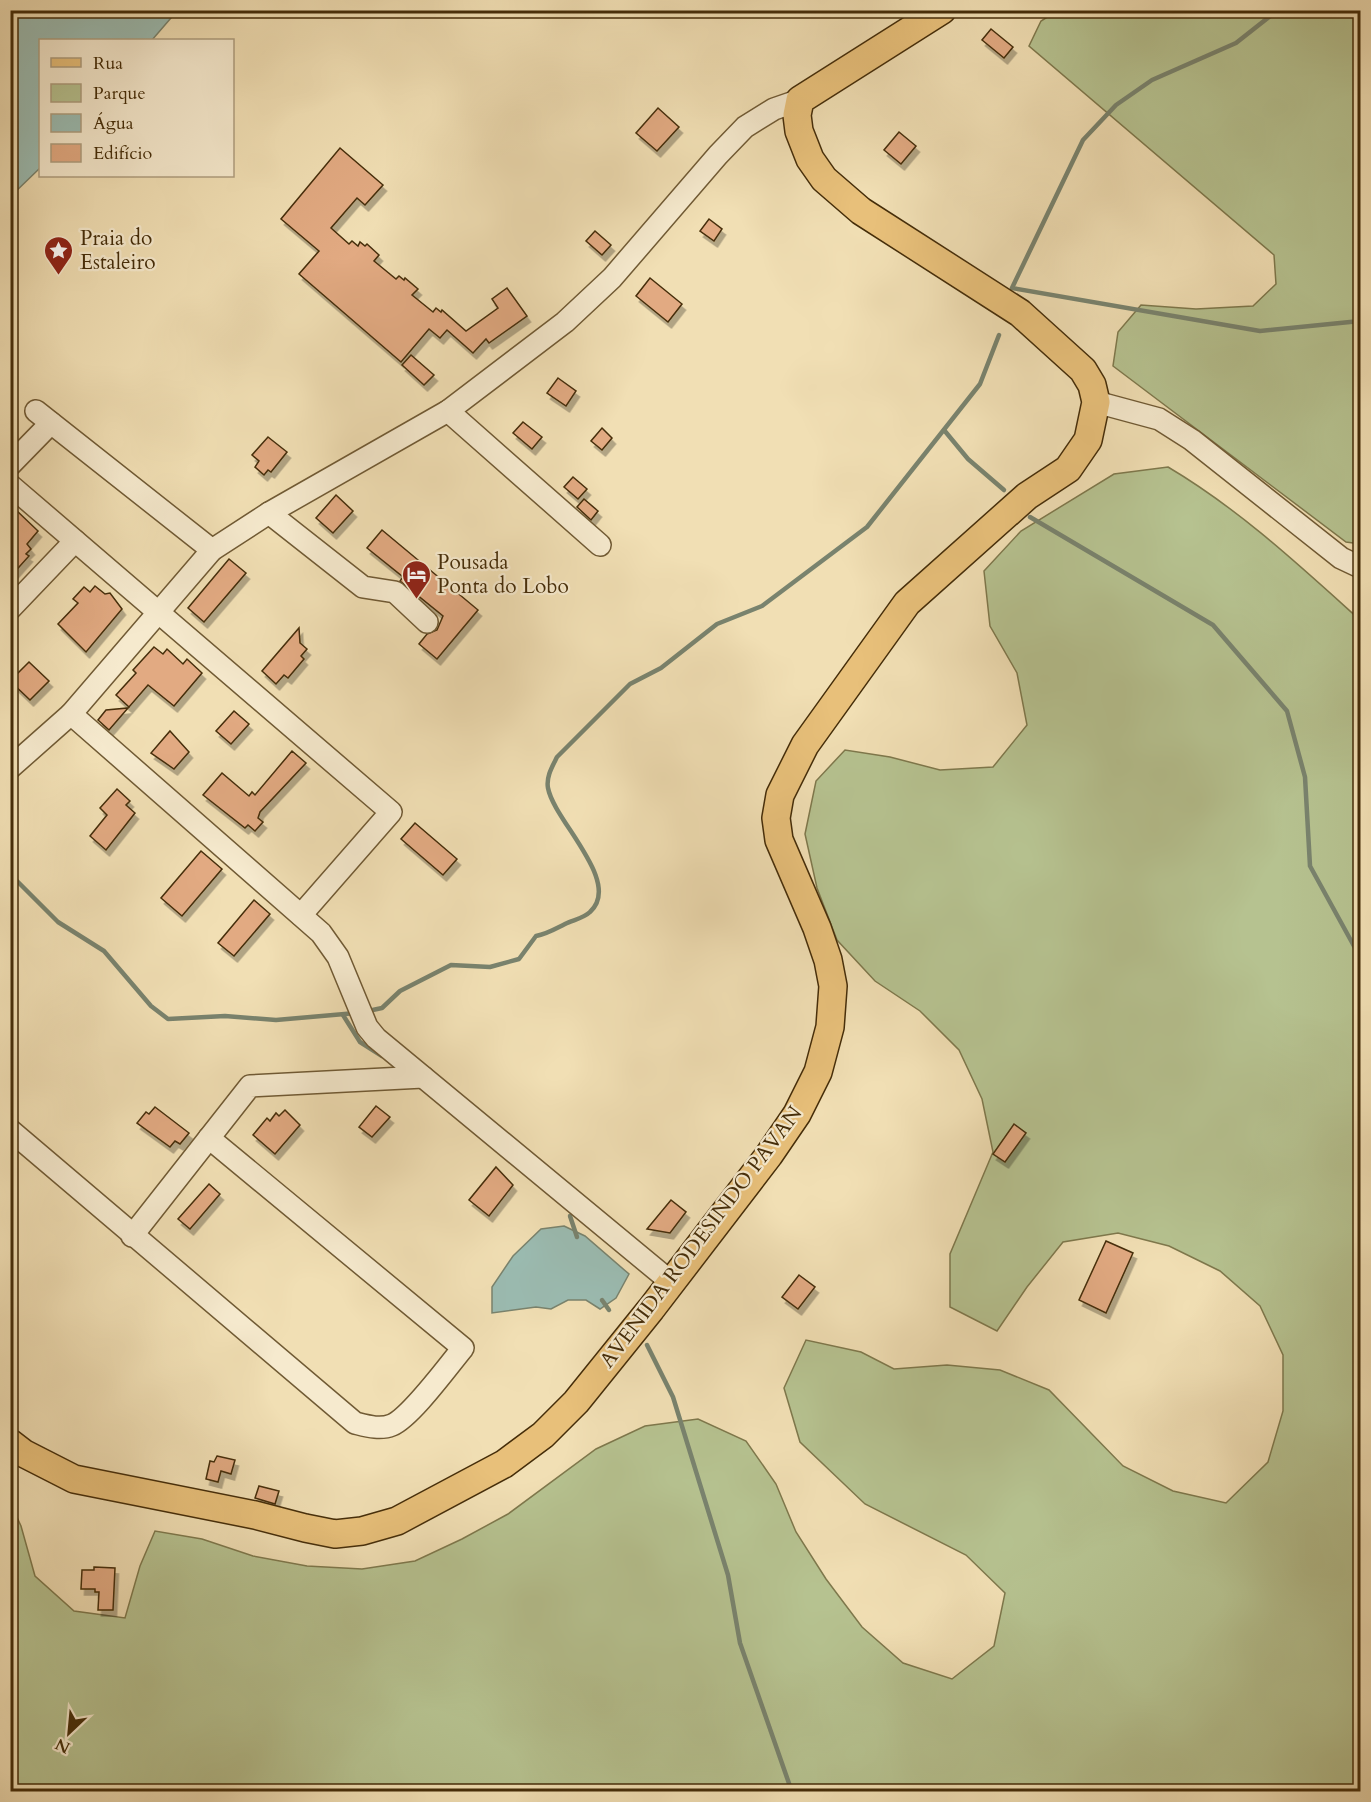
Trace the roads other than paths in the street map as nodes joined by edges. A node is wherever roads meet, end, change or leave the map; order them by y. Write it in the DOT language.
graph roads {
  1 [pos="942,10"];
  2 [pos="800,100"];
  3 [pos="1096,402"];
  4 [pos="448,411"];
  5 [pos="10,465"];
  6 [pos="10,485"];
  7 [pos="269,513"];
  8 [pos="75,541"];
  9 [pos="600,545"];
  10 [pos="212,550"];
  11 [pos="1360,567"];
  12 [pos="10,609"];
  13 [pos="159,613"];
  14 [pos="426,621"];
  15 [pos="71,714"];
  16 [pos="10,768"];
  17 [pos="301,915"];
  18 [pos="423,1077"];
  19 [pos="10,1130"];
  20 [pos="209,1138"];
  21 [pos="132,1236"];
  22 [pos="674,1279"];
  23 [pos="10,1443"];
  1 -- 2 [label="main road"];
  2 -- 3 [label="main road"];
  2 -- 4 [label="street"];
  3 -- 11 [label="street"];
  3 -- 22 [label="main road, AVENIDA RODESINDO PAVAN"];
  4 -- 7 [label="street"];
  4 -- 9 [label="street"];
  5 -- 10 [label="street"];
  6 -- 8 [label="street"];
  7 -- 10 [label="street"];
  7 -- 14 [label="street"];
  8 -- 12 [label="street"];
  8 -- 13 [label="street"];
  10 -- 13 [label="street"];
  13 -- 15 [label="street"];
  13 -- 17 [label="street"];
  15 -- 16 [label="street"];
  15 -- 17 [label="street"];
  17 -- 18 [label="street"];
  18 -- 20 [label="street"];
  18 -- 22 [label="street"];
  19 -- 21 [label="street"];
  20 -- 21 [label="street"];
  20 -- 21 [label="street"];
  22 -- 23 [label="main road, AVENIDA RODESINDO PAVAN"];
}
